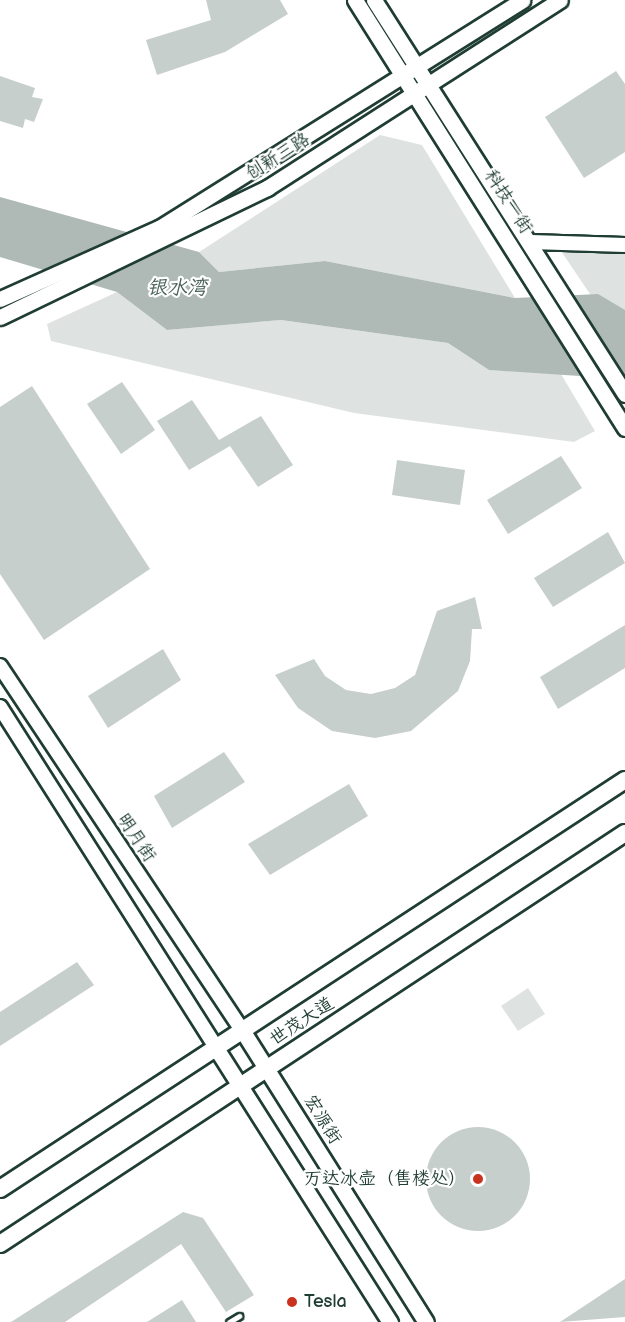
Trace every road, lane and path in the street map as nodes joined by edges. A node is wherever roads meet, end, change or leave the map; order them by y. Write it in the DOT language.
graph roads {
  1 [pos="355,0"];
  2 [pos="375,0"];
  3 [pos="522,0"];
  4 [pos="560,0"];
  5 [pos="410,71"];
  6 [pos="428,85"];
  7 [pos="415,93"];
  8 [pos="532,244"];
  9 [pos="625,245"];
  10 [pos="0,299"];
  11 [pos="0,316"];
  12 [pos="625,394"];
  13 [pos="625,428"];
  14 [pos="0,666"];
  15 [pos="0,707"];
  16 [pos="625,780"];
  17 [pos="625,833"];
  18 [pos="242,1030"];
  19 [pos="216,1048"];
  20 [pos="267,1069"];
  21 [pos="240,1086"];
  22 [pos="0,1189"];
  23 [pos="0,1244"];
  24 [pos="239,1316"];
  25 [pos="230,1322"];
  26 [pos="390,1322"];
  27 [pos="426,1322"];
  1 -- 5 [label="main road, 科技一街"];
  2 -- 5 [label="main road, 科技一街"];
  3 -- 5 [label="main road, 创新三路"];
  4 -- 6 [label="main road, 创新三路"];
  5 -- 6 [label="main road, 科技一街"];
  5 -- 7 [label="main road, 科技一街"];
  5 -- 10 [label="main road, 创新三路"];
  6 -- 7 [label="main road, 创新三路"];
  6 -- 8 [label="main road, 科技一街"];
  7 -- 11 [label="main road, 创新三路"];
  7 -- 13 [label="main road, 科技一街"];
  8 -- 9 [label="street"];
  8 -- 12 [label="main road, 科技一街"];
  14 -- 18 [label="street, 明月街"];
  15 -- 19 [label="street"];
  16 -- 18 [label="main road, 世茂大道"];
  17 -- 20 [label="main road, 世茂大道"];
  18 -- 19 [label="main road, 世茂大道"];
  18 -- 20 [label="main road, 宏源街"];
  19 -- 21 [label="main road"];
  19 -- 22 [label="main road, 世茂大道"];
  20 -- 21 [label="main road, 世茂大道"];
  20 -- 27 [label="main road, 宏源街"];
  21 -- 23 [label="main road, 世茂大道"];
  21 -- 26 [label="main road"];
  24 -- 25 [label="lane"];
}
